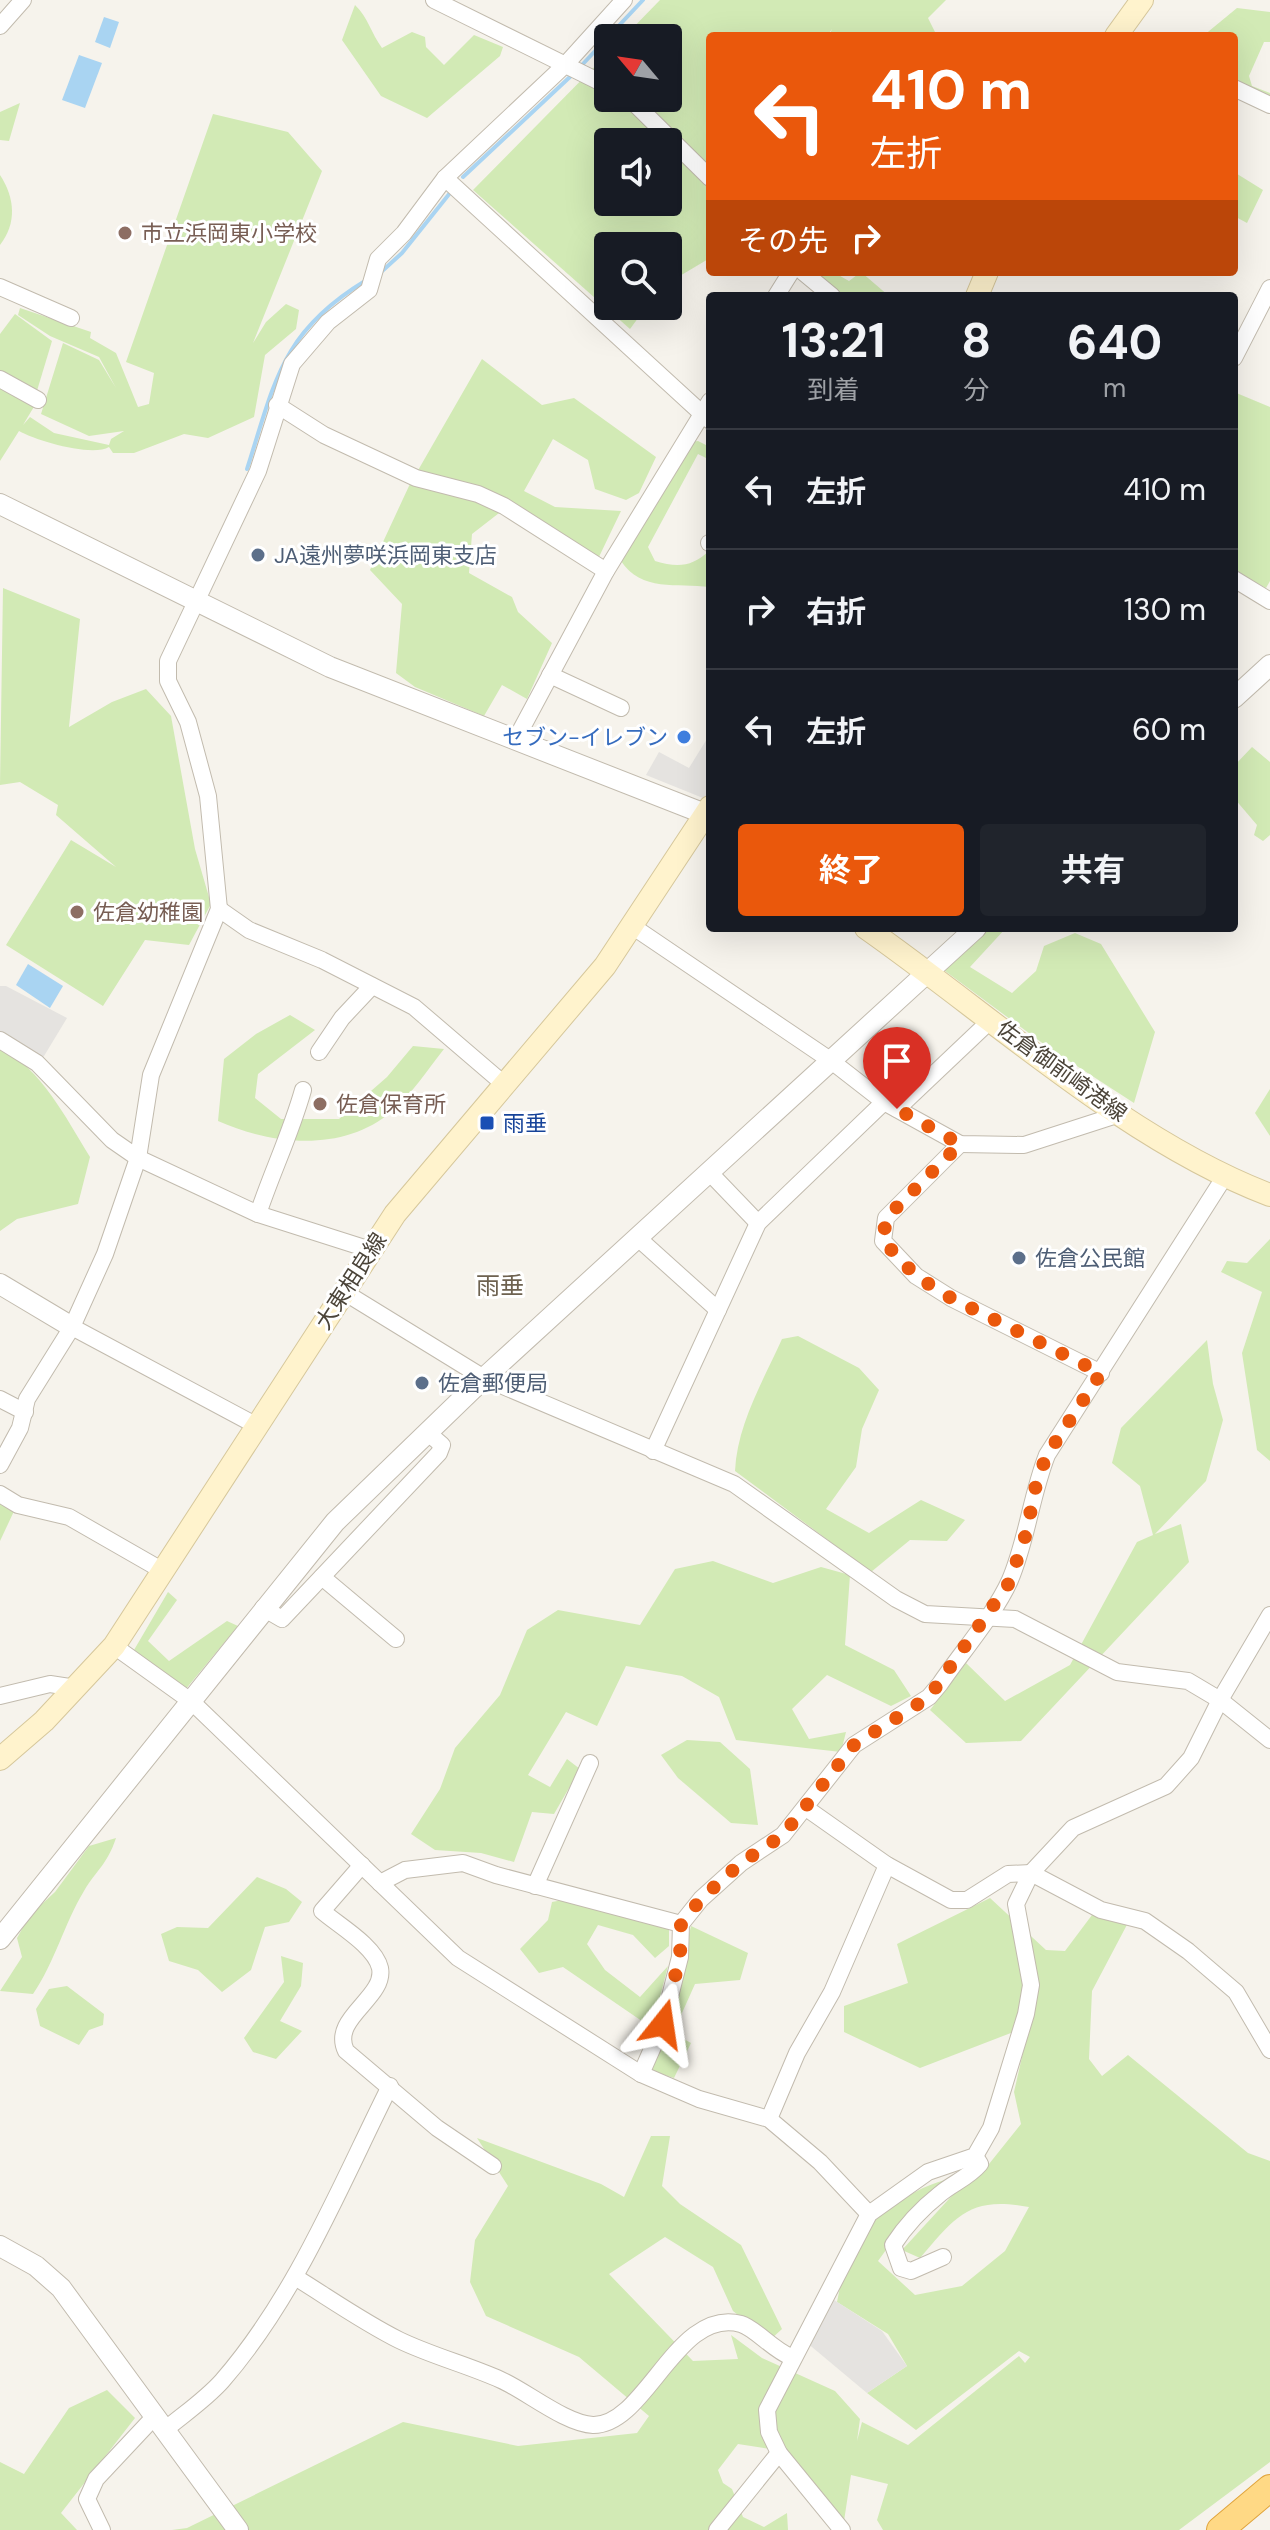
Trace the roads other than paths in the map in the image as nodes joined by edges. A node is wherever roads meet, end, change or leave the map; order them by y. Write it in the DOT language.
graph roads {
  1 [pos="23,0"];
  2 [pos="434,0"];
  3 [pos="624,0"];
  4 [pos="1142,0"];
  5 [pos="0,26"];
  6 [pos="1119,32"];
  7 [pos="574,68"];
  8 [pos="594,79"];
  9 [pos="1238,90"];
  10 [pos="1270,105"];
  11 [pos="643,112"];
  12 [pos="706,174"];
  13 [pos="445,178"];
  14 [pos="808,276"];
  15 [pos="0,287"];
  16 [pos="1270,288"];
  17 [pos="827,292"];
  18 [pos="71,318"];
  19 [pos="1238,350"];
  20 [pos="0,379"];
  21 [pos="38,400"];
  22 [pos="277,405"];
  23 [pos="706,411"];
  24 [pos="706,414"];
  25 [pos="0,504"];
  26 [pos="606,571"];
  27 [pos="1238,581"];
  28 [pos="1269,598"];
  29 [pos="198,602"];
  30 [pos="1270,665"];
  31 [pos="550,675"];
  32 [pos="1238,694"];
  33 [pos="621,708"];
  34 [pos="516,739"];
  35 [pos="706,812"];
  36 [pos="706,816"];
  37 [pos="219,909"];
  38 [pos="632,926"];
  39 [pos="872,932"];
  40 [pos="972,932"];
  41 [pos="927,972"];
  42 [pos="372,986"];
  43 [pos="992,1019"];
  44 [pos="2,1044"];
  45 [pos="319,1052"];
  46 [pos="830,1060"];
  47 [pos="505,1085"];
  48 [pos="303,1090"];
  49 [pos="890,1106"];
  50 [pos="1120,1114"];
  51 [pos="960,1144"];
  52 [pos="138,1158"];
  53 [pos="710,1173"];
  54 [pos="1225,1176"];
  55 [pos="1270,1195"];
  56 [pos="258,1214"];
  57 [pos="758,1223"];
  58 [pos="639,1239"];
  59 [pos="371,1250"];
  60 [pos="0,1284"];
  61 [pos="344,1292"];
  62 [pos="718,1310"];
  63 [pos="72,1327"];
  64 [pos="1101,1373"];
  65 [pos="484,1378"];
  66 [pos="0,1399"];
  67 [pos="25,1412"];
  68 [pos="259,1427"];
  69 [pos="427,1432"];
  70 [pos="653,1451"];
  71 [pos="0,1465"];
  72 [pos="0,1494"];
  73 [pos="165,1572"];
  74 [pos="322,1577"];
  75 [pos="263,1608"];
  76 [pos="987,1615"];
  77 [pos="1270,1615"];
  78 [pos="396,1639"];
  79 [pos="114,1646"];
  80 [pos="76,1688"];
  81 [pos="0,1696"];
  82 [pos="1220,1700"];
  83 [pos="192,1702"];
  84 [pos="1270,1740"];
  85 [pos="0,1759"];
  86 [pos="590,1763"];
  87 [pos="806,1808"];
  88 [pos="362,1865"];
  89 [pos="887,1865"];
  90 [pos="1031,1873"];
  91 [pos="380,1883"];
  92 [pos="535,1886"];
  93 [pos="681,1924"];
  94 [pos="0,1939"];
  95 [pos="1270,2050"];
  96 [pos="641,2074"];
  97 [pos="390,2086"];
  98 [pos="769,2119"];
  99 [pos="975,2156"];
  100 [pos="493,2166"];
  101 [pos="869,2214"];
  102 [pos="0,2246"];
  103 [pos="943,2257"];
  104 [pos="295,2277"];
  105 [pos="791,2357"];
  106 [pos="161,2422"];
  107 [pos="779,2453"];
  108 [pos="1270,2488"];
  109 [pos="1270,2509"];
  110 [pos="102,2530"];
  111 [pos="238,2530"];
  112 [pos="717,2530"];
  113 [pos="842,2530"];
  114 [pos="1220,2530"];
  115 [pos="1245,2530"];
  1 -- 5 [label="street"];
  2 -- 7 [label="street"];
  3 -- 7 [label="street"];
  4 -- 6 [label="main road"];
  7 -- 8 [label="street"];
  7 -- 13 [label="street"];
  9 -- 10 [label="street"];
  11 -- 12 [label="street"];
  13 -- 22 [label="street"];
  13 -- 23 [label="street"];
  14 -- 17 [label="street"];
  15 -- 18 [label="street"];
  16 -- 19 [label="street"];
  20 -- 21 [label="street"];
  22 -- 26 [label="street"];
  22 -- 29 [label="street"];
  24 -- 26 [label="street"];
  25 -- 29 [label="street"];
  26 -- 31 [label="street"];
  27 -- 28 [label="street"];
  29 -- 34 [label="street"];
  29 -- 37 [label="street"];
  30 -- 32 [label="street"];
  31 -- 33 [label="street"];
  31 -- 34 [label="street"];
  34 -- 35 [label="street"];
  36 -- 38 [label="main road, 大東相良線"];
  37 -- 42 [label="street"];
  37 -- 52 [label="street"];
  38 -- 46 [label="street"];
  38 -- 47 [label="main road, 大東相良線"];
  39 -- 41 [label="main road, 佐倉御前崎港線"];
  40 -- 41 [label="street"];
  41 -- 43 [label="main road, 佐倉御前崎港線"];
  41 -- 46 [label="street"];
  42 -- 45 [label="street"];
  42 -- 47 [label="street"];
  43 -- 49 [label="street"];
  43 -- 50 [label="main road, 佐倉御前崎港線"];
  44 -- 52 [label="street"];
  46 -- 49 [label="street"];
  46 -- 53 [label="street"];
  47 -- 59 [label="main road, 大東相良線"];
  48 -- 56 [label="street"];
  49 -- 51 [label="street"];
  49 -- 57 [label="street"];
  50 -- 51 [label="street"];
  50 -- 54 [label="main road, 佐倉御前崎港線"];
  51 -- 64 [label="street"];
  52 -- 56 [label="street"];
  52 -- 63 [label="street"];
  53 -- 57 [label="street"];
  53 -- 58 [label="street"];
  54 -- 55 [label="main road, 佐倉御前崎港線"];
  54 -- 64 [label="street"];
  56 -- 59 [label="street"];
  57 -- 62 [label="street"];
  58 -- 62 [label="street"];
  58 -- 65 [label="street"];
  59 -- 61 [label="main road, 大東相良線"];
  60 -- 63 [label="street"];
  61 -- 65 [label="street"];
  61 -- 68 [label="main road, 大東相良線"];
  62 -- 70 [label="street"];
  63 -- 67 [label="street"];
  63 -- 68 [label="street"];
  64 -- 76 [label="street"];
  65 -- 69 [label="street"];
  65 -- 70 [label="street"];
  66 -- 67 [label="street"];
  67 -- 71 [label="street"];
  68 -- 73 [label="main road, 大東相良線"];
  69 -- 74 [label="street"];
  69 -- 75 [label="street"];
  70 -- 76 [label="street"];
  72 -- 73 [label="street"];
  73 -- 79 [label="main road, 大東相良線"];
  74 -- 75 [label="street"];
  74 -- 78 [label="street"];
  75 -- 83 [label="street"];
  76 -- 82 [label="street"];
  76 -- 87 [label="street"];
  77 -- 82 [label="street"];
  79 -- 80 [label="main road, 大東相良線"];
  79 -- 83 [label="street"];
  80 -- 81 [label="street"];
  80 -- 85 [label="main road, 大東相良線"];
  82 -- 84 [label="street"];
  82 -- 90 [label="street"];
  83 -- 88 [label="street"];
  83 -- 94 [label="street"];
  86 -- 92 [label="street"];
  87 -- 89 [label="street"];
  87 -- 93 [label="street"];
  88 -- 91 [label="street"];
  88 -- 97 [label="street"];
  89 -- 90 [label="street"];
  89 -- 98 [label="street"];
  90 -- 95 [label="street"];
  90 -- 99 [label="street"];
  91 -- 92 [label="street"];
  91 -- 96 [label="street"];
  92 -- 93 [label="street"];
  93 -- 96 [label="street"];
  96 -- 98 [label="street"];
  97 -- 100 [label="street"];
  97 -- 104 [label="street"];
  98 -- 101 [label="street"];
  99 -- 101 [label="street"];
  99 -- 103 [label="street"];
  101 -- 105 [label="street"];
  102 -- 106 [label="street"];
  104 -- 105 [label="street"];
  104 -- 106 [label="street"];
  105 -- 107 [label="street"];
  106 -- 110 [label="street"];
  106 -- 111 [label="street"];
  107 -- 112 [label="street"];
  107 -- 113 [label="street"];
  108 -- 114 [label="highway"];
  109 -- 115 [label="highway"];
}
